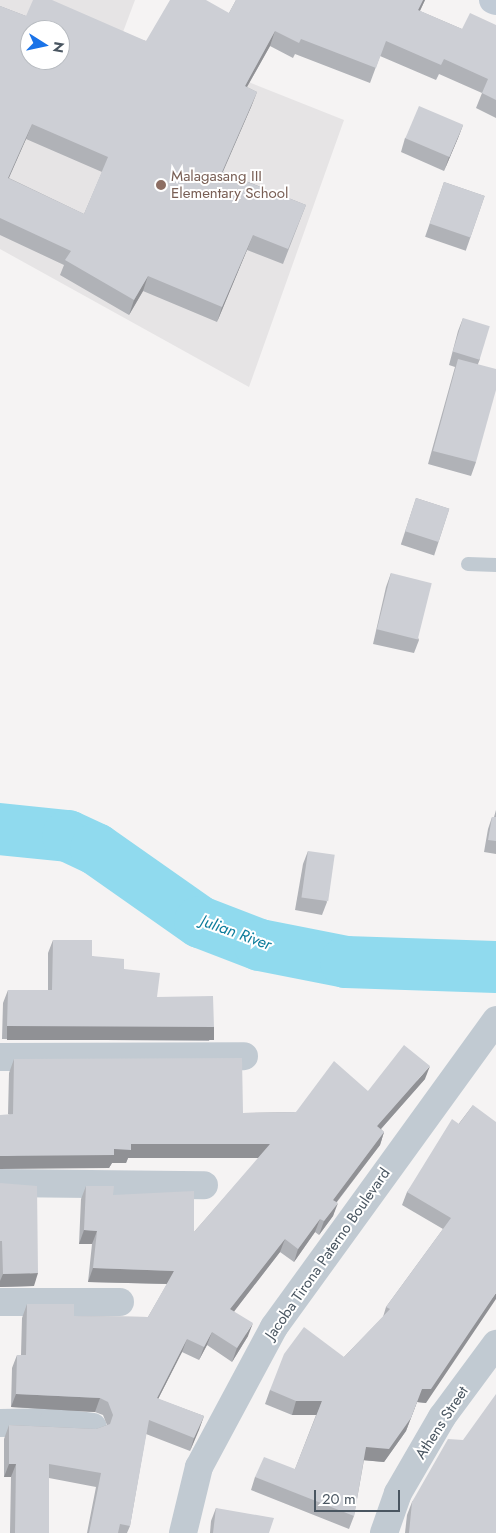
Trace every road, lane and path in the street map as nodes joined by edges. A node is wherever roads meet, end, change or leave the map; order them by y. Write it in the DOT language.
graph roads {
  1 [pos="468,564"];
  2 [pos="496,565"];
  3 [pos="496,1021"];
  4 [pos="244,1056"];
  5 [pos="0,1057"];
  6 [pos="0,1183"];
  7 [pos="204,1185"];
  8 [pos="0,1302"];
  9 [pos="120,1302"];
  10 [pos="496,1344"];
  11 [pos="0,1423"];
  12 [pos="93,1427"];
  13 [pos="183,1533"];
  14 [pos="384,1533"];
  1 -- 2 [label="lane"];
  3 -- 13 [label="street, Jacoba Tirona Paterno Boulevard"];
  4 -- 5 [label="street"];
  6 -- 7 [label="street"];
  8 -- 9 [label="street"];
  10 -- 14 [label="street, Athens Street"];
  11 -- 12 [label="street"];
}
